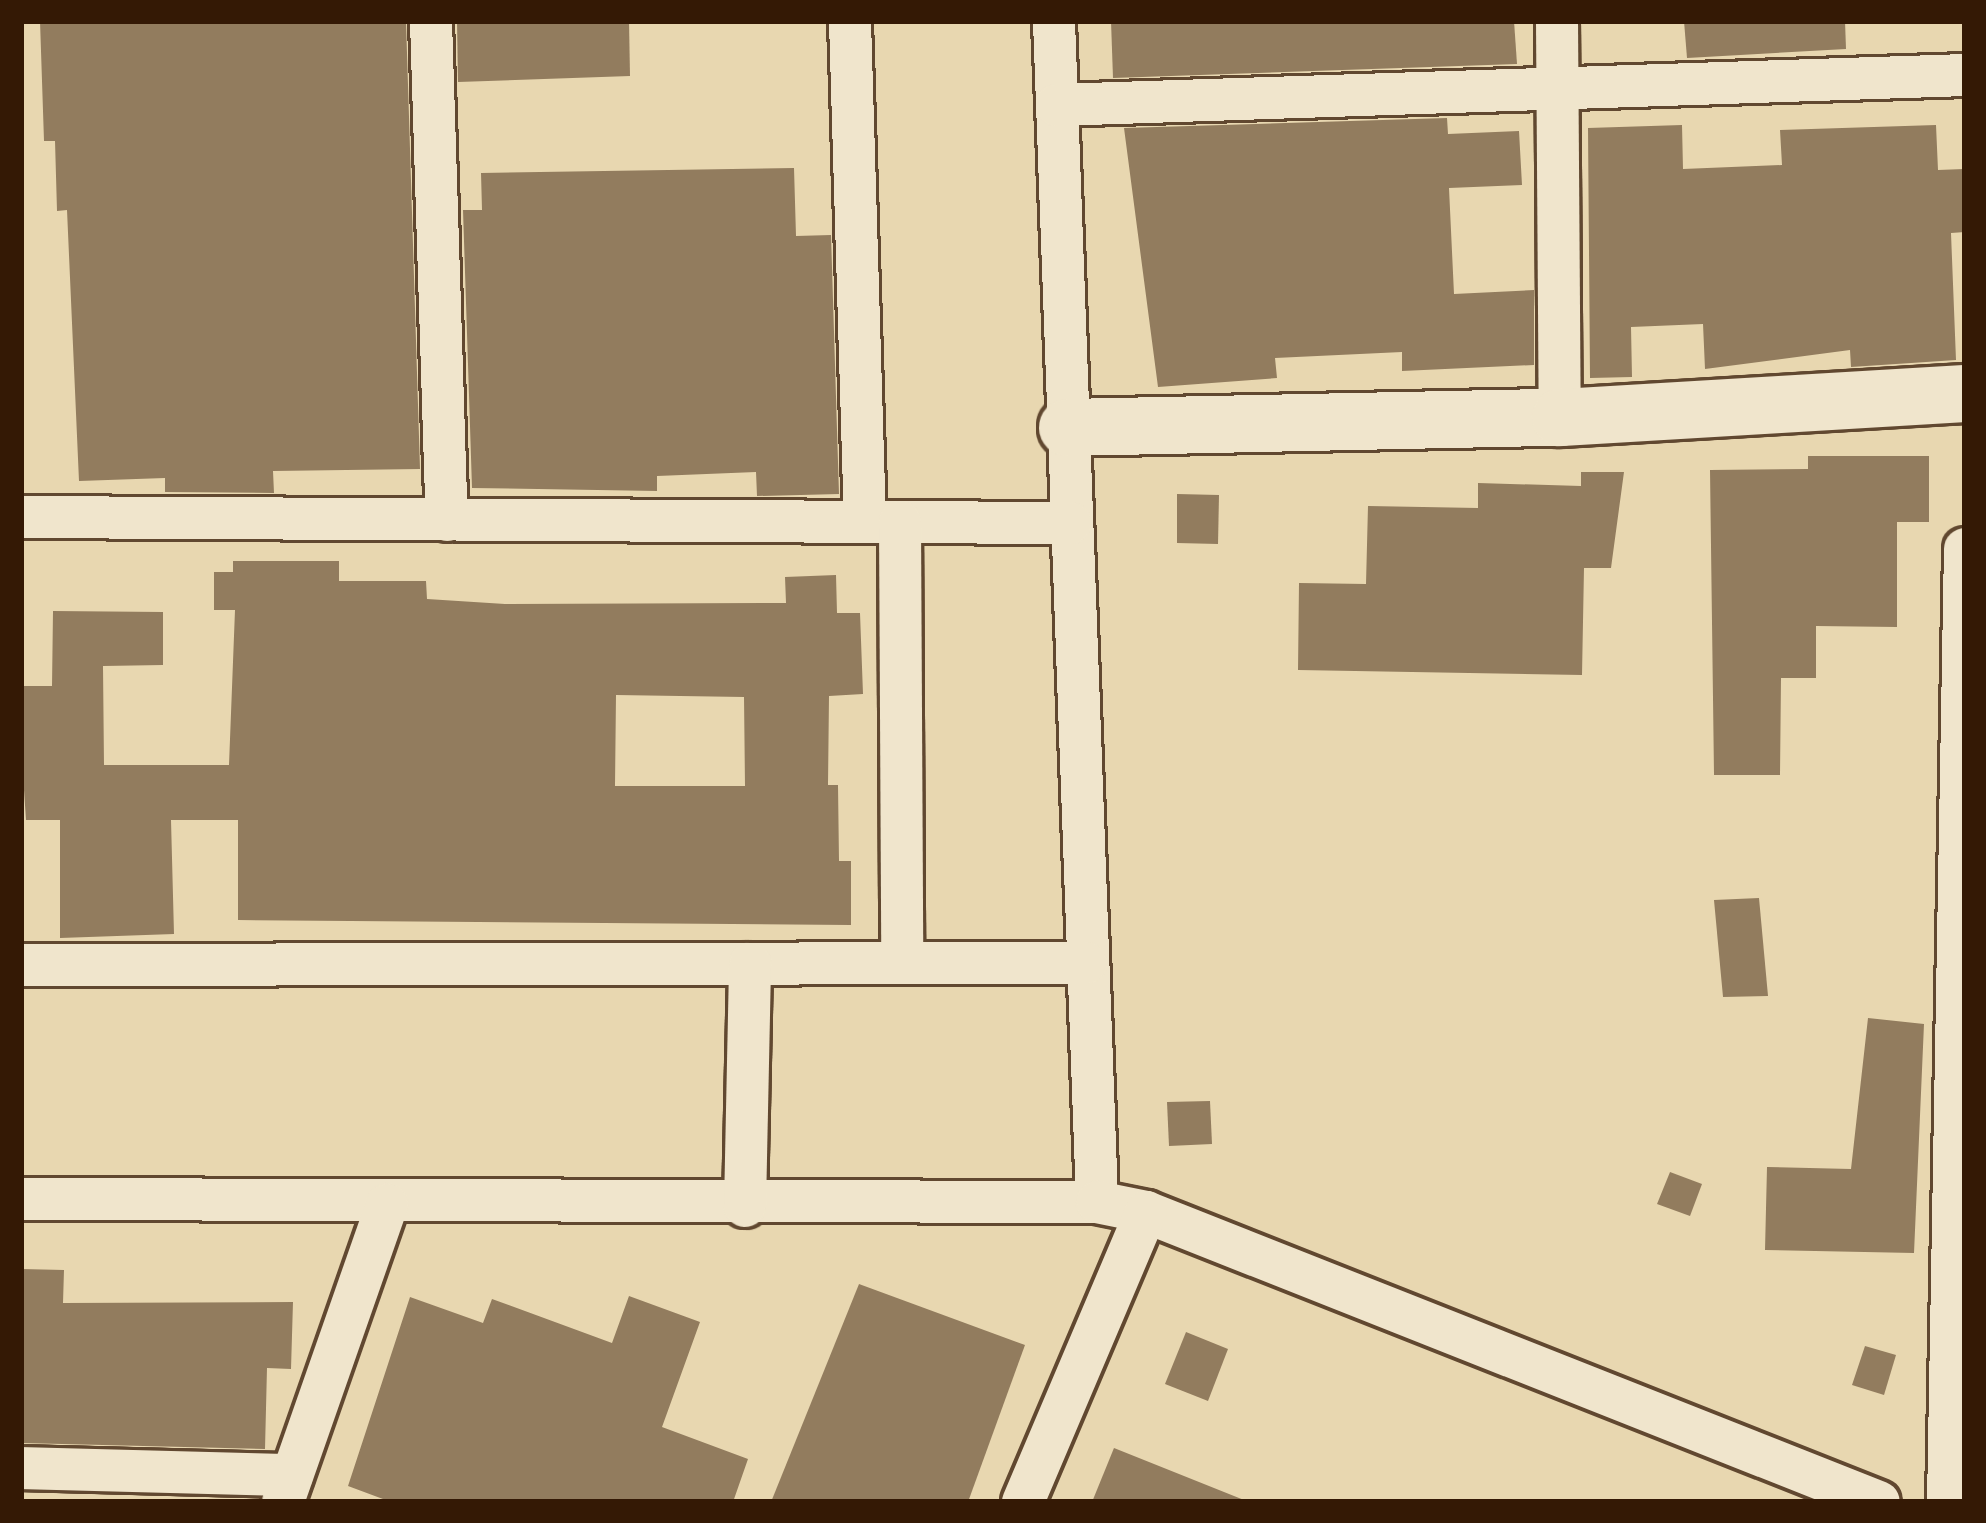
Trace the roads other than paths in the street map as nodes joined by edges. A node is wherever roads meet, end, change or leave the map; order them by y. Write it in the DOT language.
graph roads {
  1 [pos="430,21"];
  2 [pos="850,21"];
  3 [pos="1054,21"];
  4 [pos="1557,21"];
  5 [pos="1965,75"];
  6 [pos="1558,82"];
  7 [pos="1057,105"];
  8 [pos="1965,393"];
  9 [pos="1560,417"];
  10 [pos="1067,428"];
  11 [pos="21,518"];
  12 [pos="446,520"];
  13 [pos="883,522"];
  14 [pos="1070,523"];
  15 [pos="1965,549"];
  16 [pos="1964,646"];
  17 [pos="902,963"];
  18 [pos="1086,963"];
  19 [pos="750,964"];
  20 [pos="21,965"];
  21 [pos="21,1199"];
  22 [pos="1097,1202"];
  23 [pos="387,1205"];
  24 [pos="745,1206"];
  25 [pos="1146,1212"];
  26 [pos="21,1468"];
  27 [pos="288,1489"];
  28 [pos="1023,1502"];
  29 [pos="1880,1502"];
  30 [pos="1948,1502"];
  1 -- 12 [label="street"];
  2 -- 13 [label="street"];
  3 -- 7 [label="street"];
  4 -- 6 [label="street"];
  5 -- 6 [label="street"];
  6 -- 7 [label="street"];
  6 -- 9 [label="street"];
  7 -- 10 [label="street"];
  8 -- 9 [label="street"];
  9 -- 10 [label="street"];
  10 -- 14 [label="street"];
  11 -- 12 [label="street"];
  12 -- 13 [label="street"];
  13 -- 14 [label="street"];
  13 -- 17 [label="street"];
  14 -- 18 [label="street"];
  15 -- 16 [label="street"];
  16 -- 30 [label="street"];
  17 -- 18 [label="street"];
  17 -- 19 [label="street"];
  18 -- 22 [label="street"];
  19 -- 20 [label="street"];
  19 -- 24 [label="street"];
  21 -- 23 [label="street"];
  22 -- 24 [label="street"];
  22 -- 25 [label="street"];
  23 -- 24 [label="street"];
  23 -- 27 [label="street"];
  25 -- 28 [label="street"];
  25 -- 29 [label="street"];
  26 -- 27 [label="street"];
}
